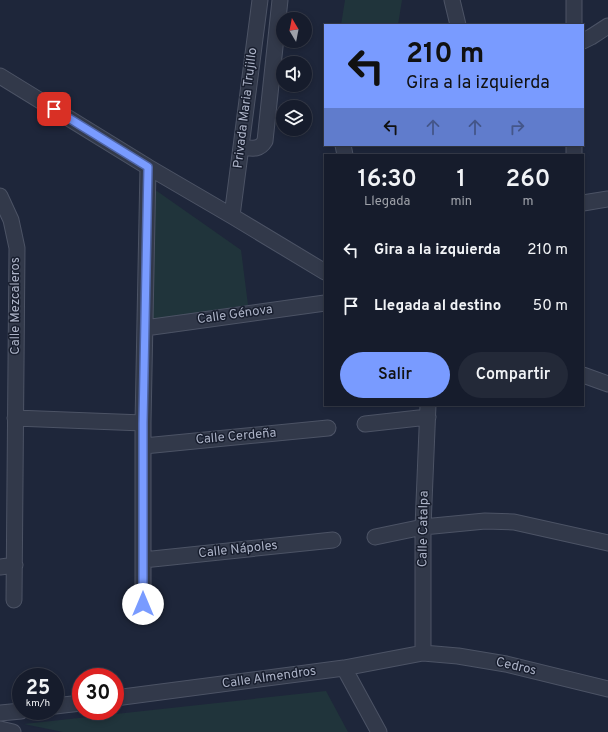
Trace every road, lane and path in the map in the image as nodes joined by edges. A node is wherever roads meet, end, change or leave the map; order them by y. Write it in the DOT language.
graph roads {
  1 [pos="260,0"];
  2 [pos="280,0"];
  3 [pos="452,0"];
  4 [pos="574,0"];
  5 [pos="458,24"];
  6 [pos="574,24"];
  7 [pos="608,26"];
  8 [pos="584,40"];
  9 [pos="254,46"];
  10 [pos="275,49"];
  11 [pos="0,76"];
  12 [pos="241,147"];
  13 [pos="148,167"];
  14 [pos="0,196"];
  15 [pos="608,199"];
  16 [pos="584,203"];
  17 [pos="232,216"];
  18 [pos="323,268"];
  19 [pos="324,302"];
  20 [pos="145,328"];
  21 [pos="584,375"];
  22 [pos="608,384"];
  23 [pos="428,411"];
  24 [pos="15,418"];
  25 [pos="143,423"];
  26 [pos="365,424"];
  27 [pos="328,428"];
  28 [pos="144,446"];
  29 [pos="423,527"];
  30 [pos="376,537"];
  31 [pos="333,540"];
  32 [pos="608,543"];
  33 [pos="143,560"];
  34 [pos="7,566"];
  35 [pos="14,600"];
  36 [pos="143,604"];
  37 [pos="423,653"];
  38 [pos="344,668"];
  39 [pos="608,689"];
  40 [pos="124,697"];
  41 [pos="12,712"];
  42 [pos="0,713"];
  43 [pos="0,729"];
  44 [pos="13,732"];
  45 [pos="379,732"];
  1 -- 9 [label="street, Privada Maria Trujillo"];
  2 -- 10 [label="street"];
  3 -- 5 [label="street"];
  4 -- 6 [label="street"];
  7 -- 8 [label="street"];
  9 -- 10 [label="street"];
  9 -- 12 [label="street, Privada Maria Trujillo"];
  10 -- 12 [label="street"];
  11 -- 13 [label="street"];
  12 -- 17 [label="street, Privada Maria Trujillo"];
  13 -- 17 [label="street"];
  13 -- 20 [label="street"];
  14 -- 24 [label="street, Calle Mezcaleros"];
  15 -- 16 [label="street"];
  17 -- 18 [label="street"];
  19 -- 20 [label="street, Calle Génova"];
  20 -- 25 [label="street"];
  21 -- 22 [label="street"];
  23 -- 26 [label="street"];
  23 -- 29 [label="street, Calle Catalpa"];
  24 -- 25 [label="street"];
  24 -- 34 [label="street, Calle Mezcaleros"];
  25 -- 28 [label="street"];
  27 -- 28 [label="street, Calle Cerdeña"];
  28 -- 33 [label="street"];
  29 -- 30 [label="street"];
  29 -- 32 [label="street"];
  29 -- 37 [label="street, Calle Catalpa"];
  31 -- 33 [label="street, Calle Nápoles"];
  33 -- 36 [label="street"];
  34 -- 35 [label="street, Calle Mezcaleros"];
  37 -- 38 [label="street, Calle Almendros"];
  37 -- 39 [label="street, Cedros"];
  38 -- 40 [label="street, Calle Almendros"];
  38 -- 45 [label="street"];
  41 -- 42 [label="street"];
  43 -- 44 [label="street"];
}
